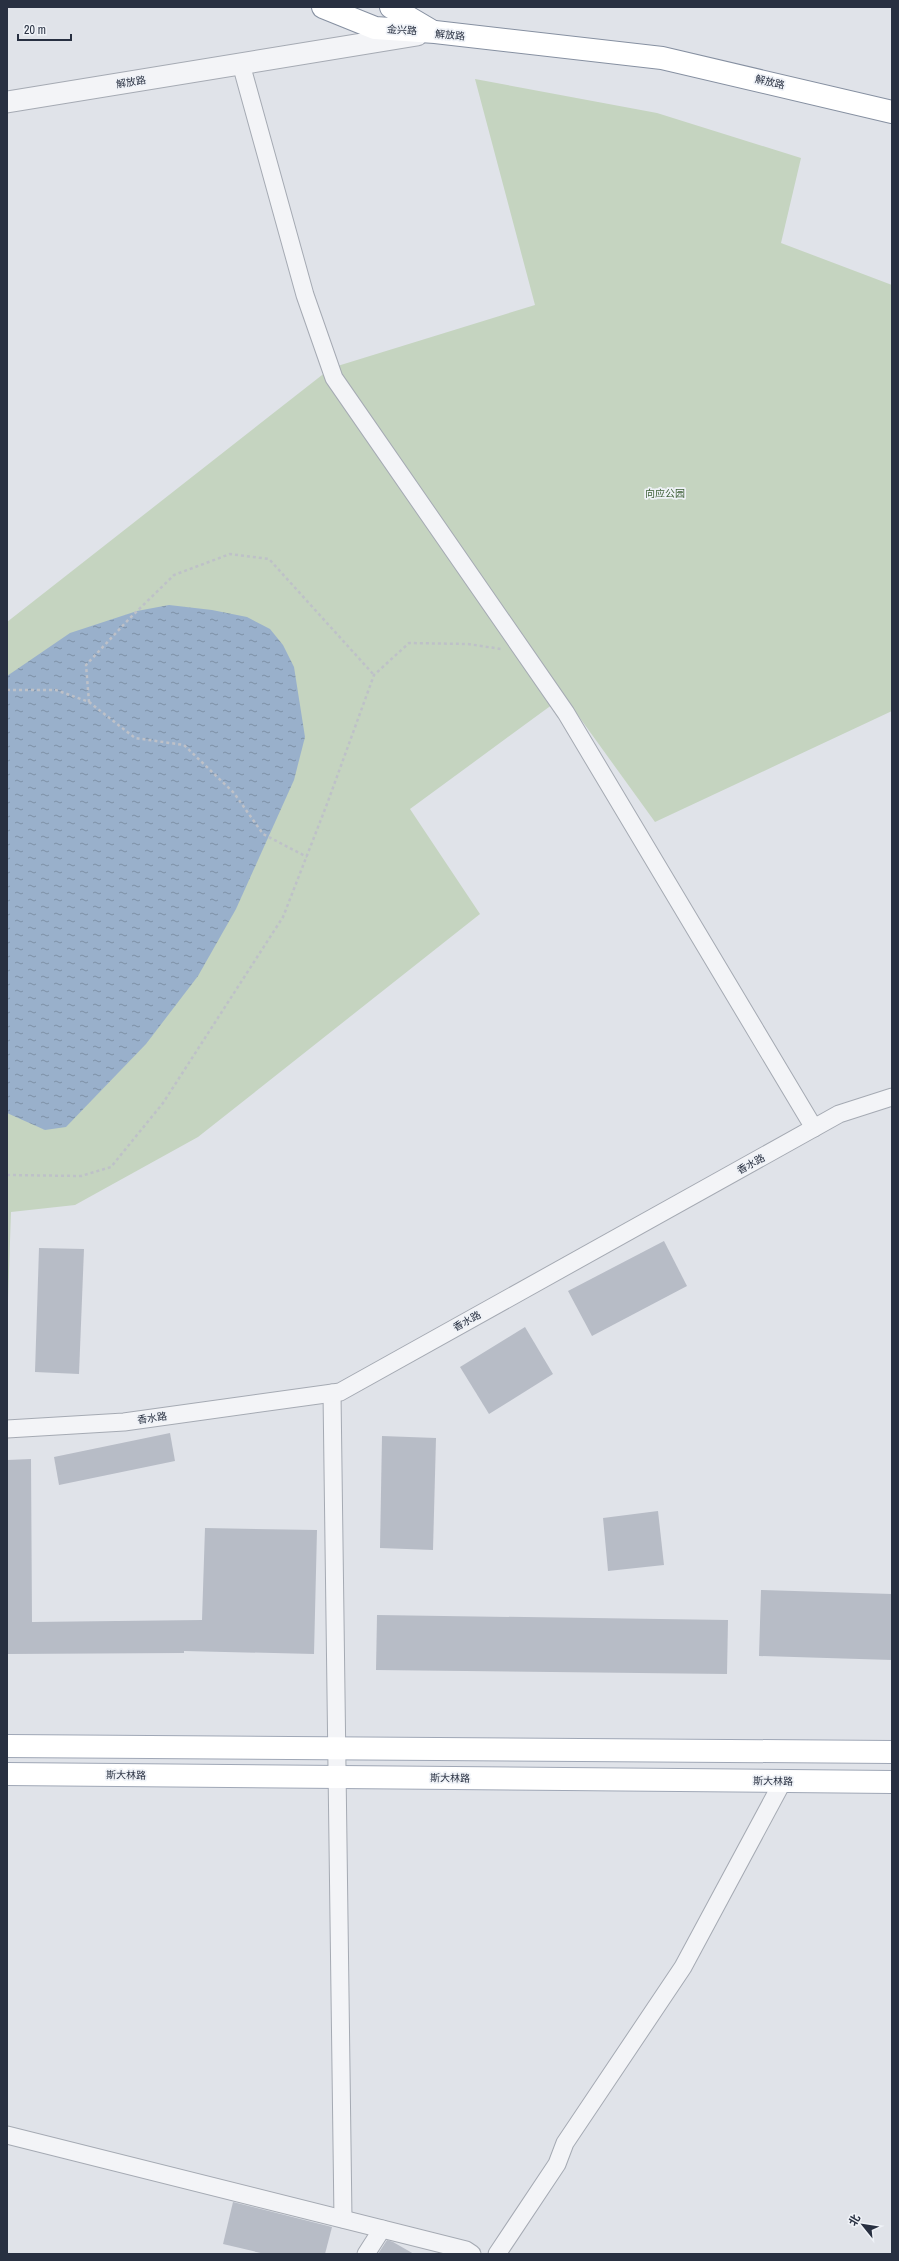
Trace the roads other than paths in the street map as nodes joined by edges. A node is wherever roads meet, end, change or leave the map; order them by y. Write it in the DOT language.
graph roads {
  1 [pos="323,7"];
  2 [pos="391,7"];
  3 [pos="435,32"];
  4 [pos="241,64"];
  5 [pos="7,102"];
  6 [pos="892,112"];
  7 [pos="892,1097"];
  8 [pos="814,1128"];
  9 [pos="332,1393"];
  10 [pos="7,1429"];
  11 [pos="7,1746"];
  12 [pos="338,1747"];
  13 [pos="892,1752"];
  14 [pos="7,1774"];
  15 [pos="337,1777"];
  16 [pos="783,1781"];
  17 [pos="892,1782"];
  18 [pos="7,2135"];
  19 [pos="343,2219"];
  20 [pos="382,2229"];
  21 [pos="366,2254"];
  22 [pos="472,2254"];
  23 [pos="497,2254"];
  1 -- 3 [label="main road, 金兴路"];
  2 -- 3 [label="main road, 金兴路"];
  3 -- 4 [label="street, 解放路"];
  3 -- 6 [label="main road, 解放路"];
  4 -- 5 [label="street, 解放路"];
  4 -- 8 [label="street"];
  7 -- 8 [label="street, 香水路"];
  8 -- 9 [label="street, 香水路"];
  9 -- 10 [label="street, 香水路"];
  9 -- 12 [label="street"];
  11 -- 12 [label="main road"];
  12 -- 13 [label="main road"];
  12 -- 15 [label="street"];
  14 -- 15 [label="main road, 斯大林路"];
  15 -- 16 [label="main road, 斯大林路"];
  15 -- 19 [label="street"];
  16 -- 17 [label="main road, 斯大林路"];
  16 -- 23 [label="street"];
  18 -- 19 [label="street"];
  19 -- 20 [label="street"];
  20 -- 21 [label="street"];
  20 -- 22 [label="street"];
}
